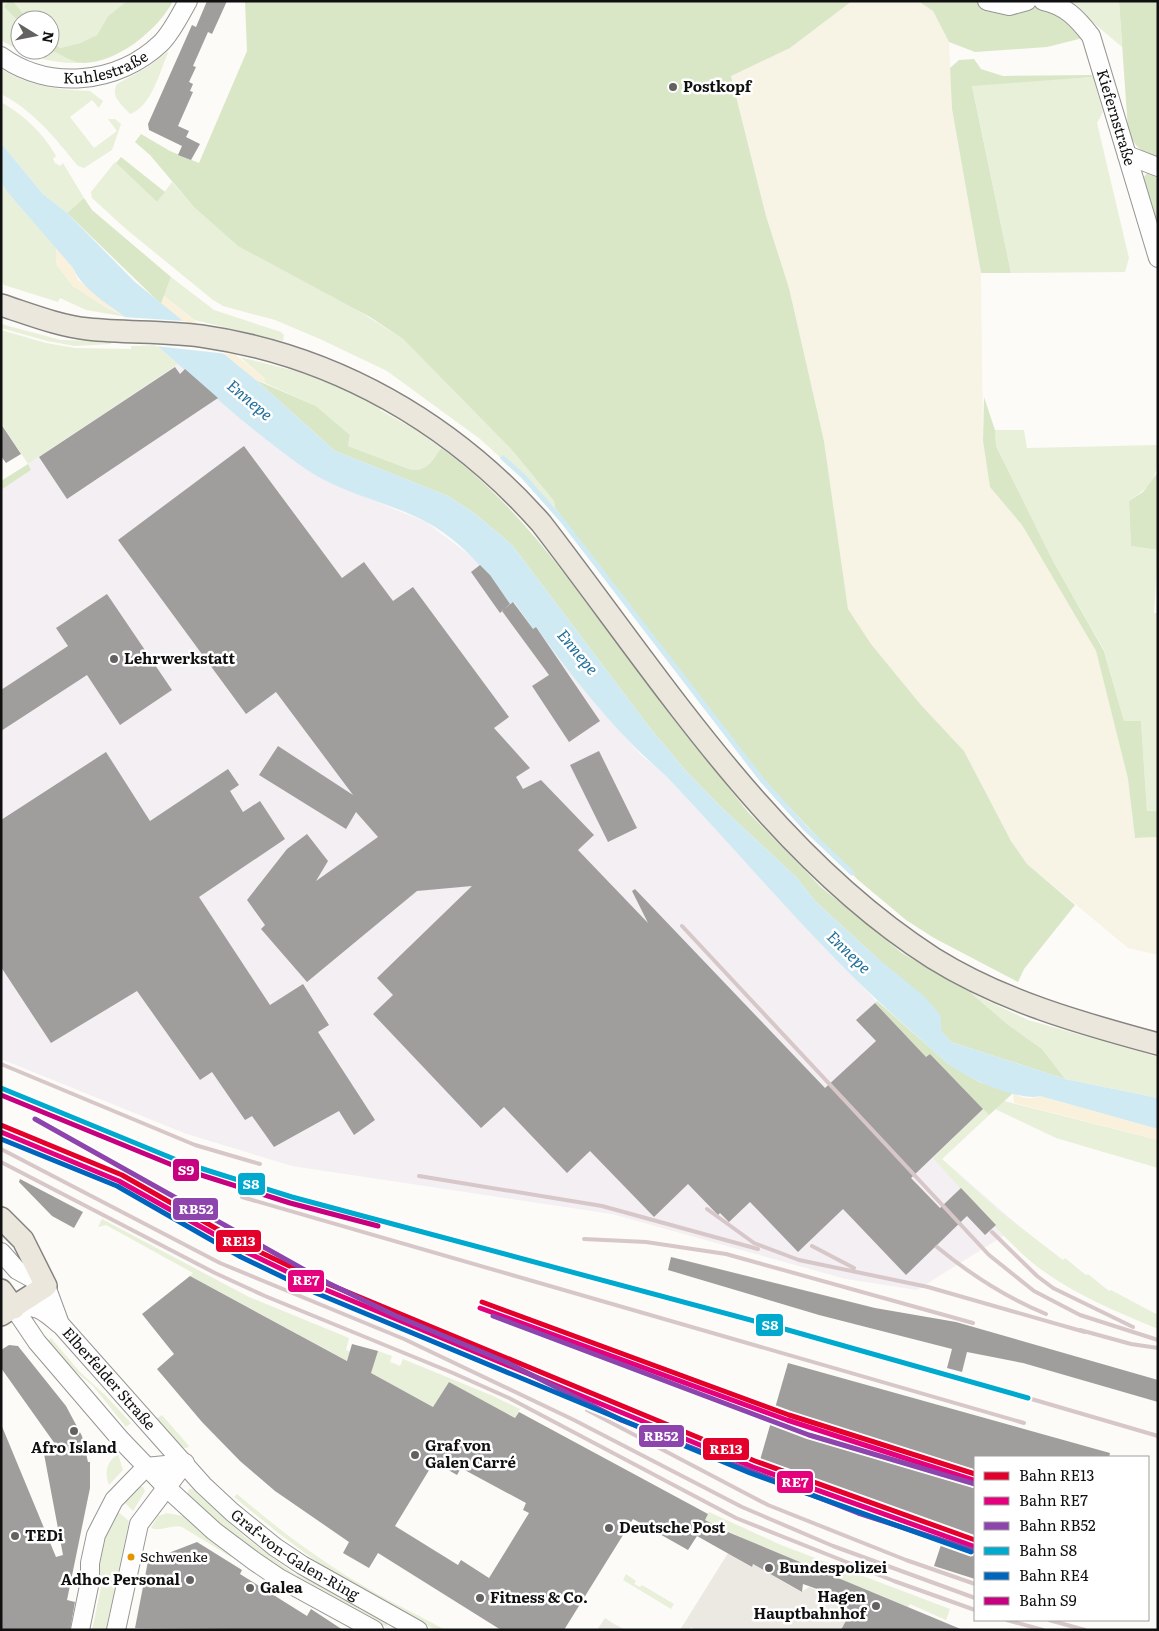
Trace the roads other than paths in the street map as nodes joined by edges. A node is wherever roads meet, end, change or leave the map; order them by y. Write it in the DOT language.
graph roads {
  1 [pos="188,1"];
  2 [pos="987,1"];
  3 [pos="1027,1"];
  4 [pos="1043,1"];
  5 [pos="1,56"];
  6 [pos="1128,155"];
  7 [pos="1158,167"];
  8 [pos="1158,258"];
  9 [pos="1,305"];
  10 [pos="1158,1044"];
  11 [pos="1,1218"];
  12 [pos="1,1252"];
  13 [pos="46,1286"];
  14 [pos="1,1290"];
  15 [pos="8,1311"];
  16 [pos="60,1324"];
  17 [pos="185,1463"];
  18 [pos="146,1467"];
  19 [pos="168,1489"];
  20 [pos="369,1629"];
  21 [pos="80,1630"];
  22 [pos="116,1630"];
  23 [pos="418,1630"];
  1 -- 5 [label="street, Kuhlestraße"];
  2 -- 3 [label="street"];
  4 -- 6 [label="street, Kiefernstraße"];
  6 -- 7 [label="street"];
  6 -- 8 [label="street, Kiefernstraße"];
  9 -- 10 [label="main road"];
  11 -- 13 [label="main road"];
  12 -- 13 [label="street"];
  13 -- 15 [label="main road"];
  13 -- 16 [label="street, Elberfelder Straße"];
  14 -- 15 [label="main road"];
  15 -- 16 [label="street"];
  15 -- 18 [label="street, Elberfelder Straße"];
  16 -- 17 [label="street, Elberfelder Straße"];
  17 -- 18 [label="street"];
  17 -- 19 [label="street"];
  17 -- 23 [label="street, Graf-von-Galen-Ring"];
  18 -- 19 [label="street, Elberfelder Straße"];
  18 -- 21 [label="street"];
  19 -- 20 [label="street, Graf-von-Galen-Ring"];
  19 -- 22 [label="street"];
}
